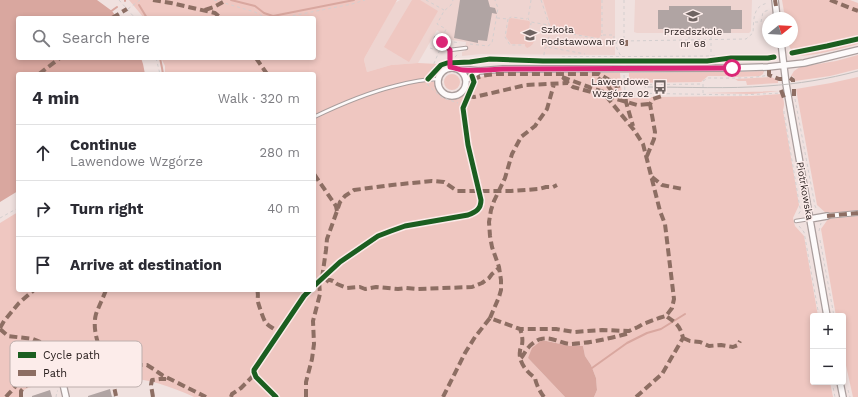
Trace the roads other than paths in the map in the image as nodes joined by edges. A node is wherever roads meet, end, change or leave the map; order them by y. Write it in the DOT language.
graph roads {
  1 [pos="775,0"];
  2 [pos="776,12"];
  3 [pos="436,38"];
  4 [pos="466,48"];
  5 [pos="782,48"];
  6 [pos="450,50"];
  7 [pos="858,50"];
  8 [pos="452,64"];
  9 [pos="784,66"];
  10 [pos="461,70"];
  11 [pos="480,71"];
  12 [pos="438,79"];
  13 [pos="466,80"];
  14 [pos="316,116"];
  15 [pos="858,213"];
  16 [pos="827,216"];
  17 [pos="810,219"];
  18 [pos="797,220"];
  19 [pos="826,313"];
  20 [pos="840,385"];
  21 [pos="64,387"];
  22 [pos="66,397"];
  23 [pos="842,397"];
  1 -- 2 [label="street"];
  3 -- 6 [label="lane"];
  4 -- 6 [label="lane"];
  5 -- 9 [label="street, Piotrkowska"];
  6 -- 8 [label="lane"];
  7 -- 9 [label="street"];
  8 -- 10 [label="street"];
  8 -- 12 [label="street"];
  9 -- 11 [label="street"];
  9 -- 17 [label="street, Piotrkowska"];
  10 -- 11 [label="street"];
  10 -- 13 [label="street"];
  11 -- 13 [label="street"];
  12 -- 13 [label="street"];
  12 -- 14 [label="lane"];
  15 -- 16 [label="street"];
  16 -- 17 [label="street"];
  17 -- 18 [label="lane"];
  17 -- 19 [label="street, Piotrkowska"];
  20 -- 23 [label="street"];
  21 -- 22 [label="street"];
}
